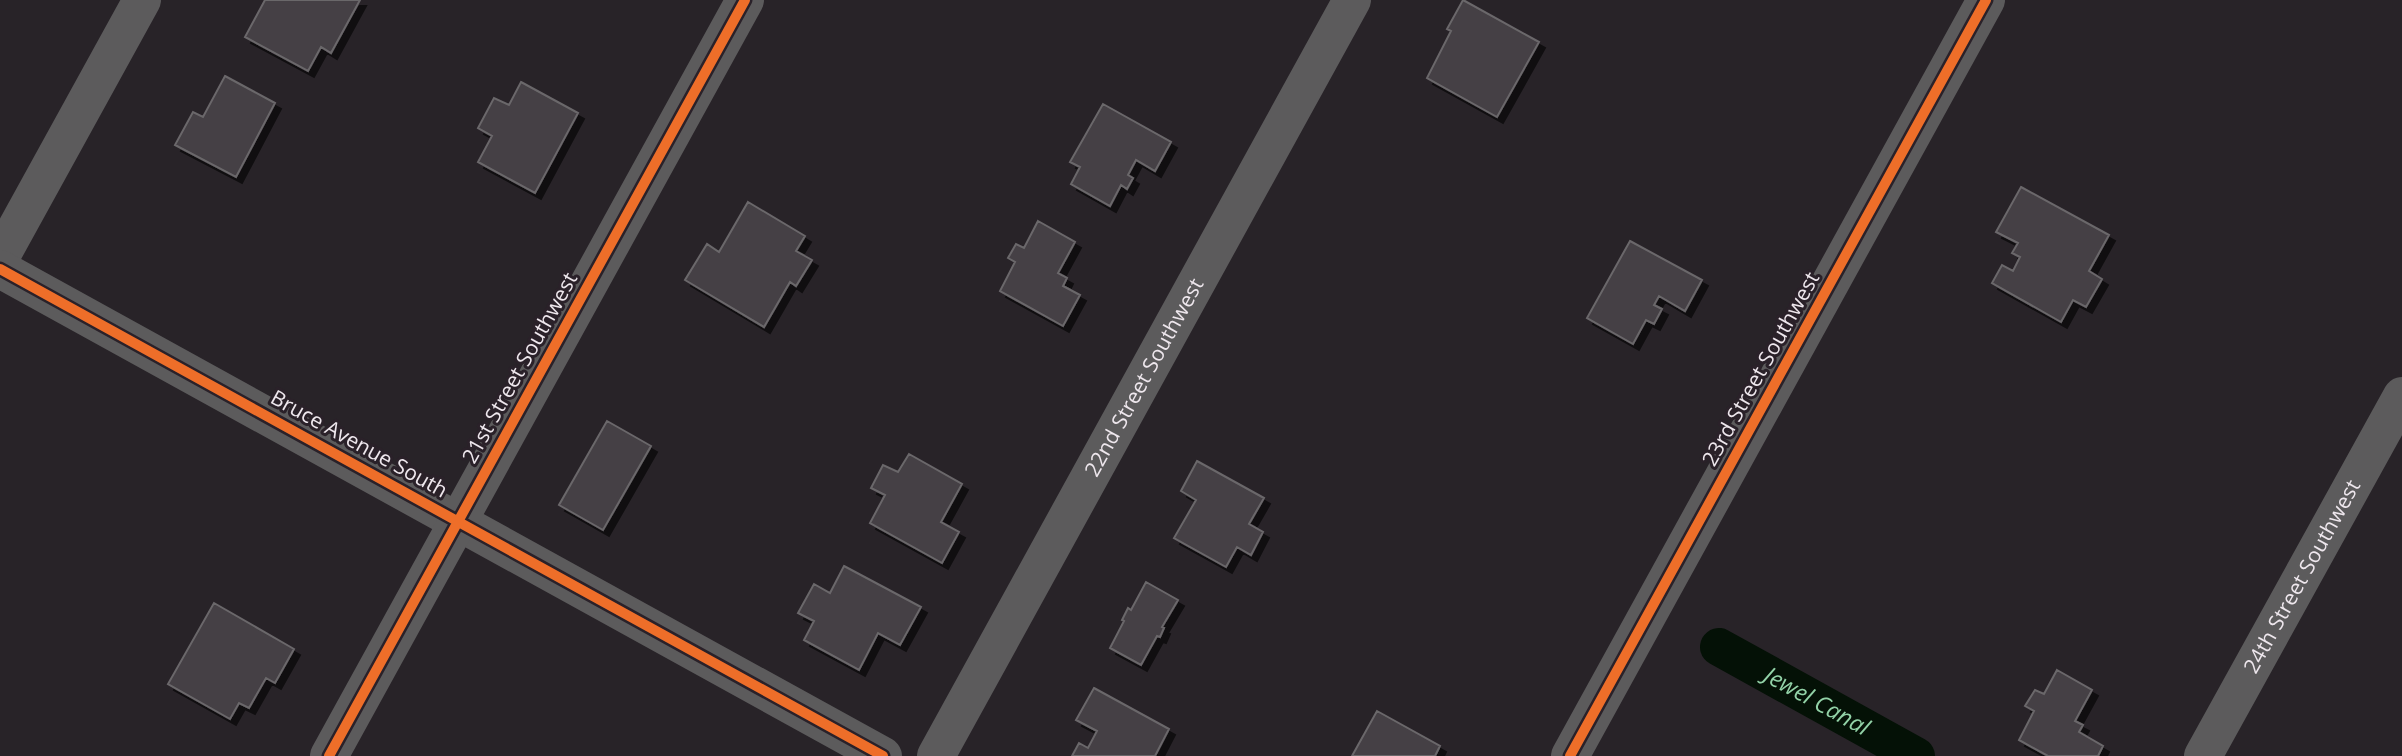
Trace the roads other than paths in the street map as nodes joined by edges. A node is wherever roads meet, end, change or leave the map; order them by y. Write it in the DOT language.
graph roads {
  1 [pos="142,0"];
  2 [pos="745,0"];
  3 [pos="1352,0"];
  4 [pos="1986,0"];
  5 [pos="0,258"];
  6 [pos="0,270"];
  7 [pos="2402,396"];
  8 [pos="459,521"];
  9 [pos="329,756"];
  10 [pos="883,756"];
  11 [pos="936,756"];
  12 [pos="1570,756"];
  13 [pos="2203,756"];
  1 -- 5 [label="street"];
  2 -- 8 [label="street, 21st Street Southwest"];
  3 -- 11 [label="street, 22nd Street Southwest"];
  4 -- 12 [label="street, 23rd Street Southwest"];
  6 -- 8 [label="street, Bruce Avenue South"];
  7 -- 13 [label="street, 24th Street Southwest"];
  8 -- 9 [label="street, 21st Street Southwest"];
  8 -- 10 [label="street, Bruce Avenue South"];
}
